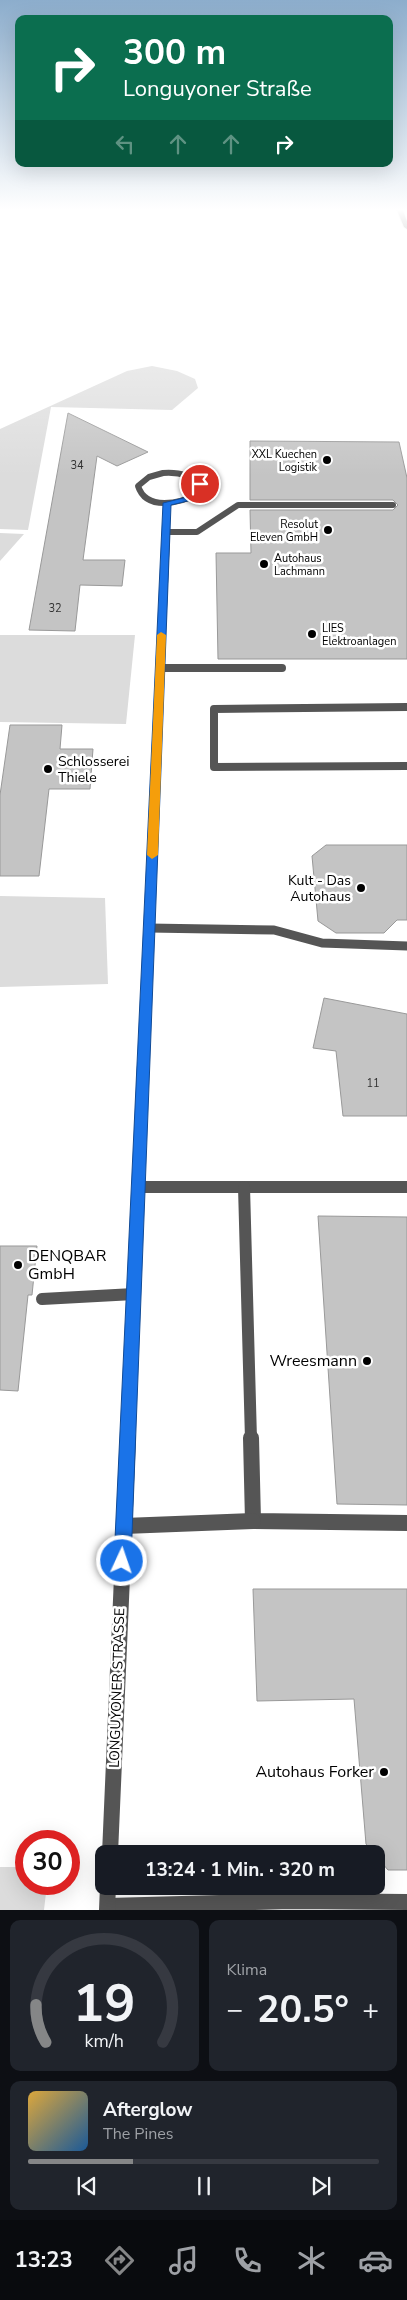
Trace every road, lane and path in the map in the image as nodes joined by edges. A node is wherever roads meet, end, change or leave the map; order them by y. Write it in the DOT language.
graph roads {
  1 [pos="167,503"];
  2 [pos="393,505"];
  3 [pos="166,532"];
  4 [pos="160,668"];
  5 [pos="282,668"];
  6 [pos="407,707"];
  7 [pos="407,766"];
  8 [pos="149,928"];
  9 [pos="407,946"];
  10 [pos="139,1187"];
  11 [pos="244,1187"];
  12 [pos="407,1187"];
  13 [pos="134,1294"];
  14 [pos="42,1299"];
  15 [pos="253,1521"];
  16 [pos="407,1523"];
  17 [pos="124,1526"];
  18 [pos="110,1845"];
  19 [pos="108,1895"];
  20 [pos="407,1902"];
  21 [pos="107,1908"];
  1 -- 1 [label="street"];
  1 -- 3 [label="street, LONGUYONER STRASSE"];
  2 -- 3 [label="street"];
  3 -- 4 [label="street, LONGUYONER STRASSE"];
  4 -- 5 [label="street"];
  4 -- 8 [label="street, LONGUYONER STRASSE"];
  6 -- 7 [label="street"];
  8 -- 9 [label="street"];
  8 -- 10 [label="street, LONGUYONER STRASSE"];
  10 -- 11 [label="street"];
  10 -- 13 [label="street, LONGUYONER STRASSE"];
  11 -- 12 [label="street"];
  11 -- 15 [label="street"];
  13 -- 14 [label="street"];
  13 -- 17 [label="street, LONGUYONER STRASSE"];
  15 -- 16 [label="street"];
  15 -- 17 [label="street"];
  17 -- 18 [label="street, LONGUYONER STRASSE"];
  19 -- 21 [label="street"];
  20 -- 21 [label="street"];
}
